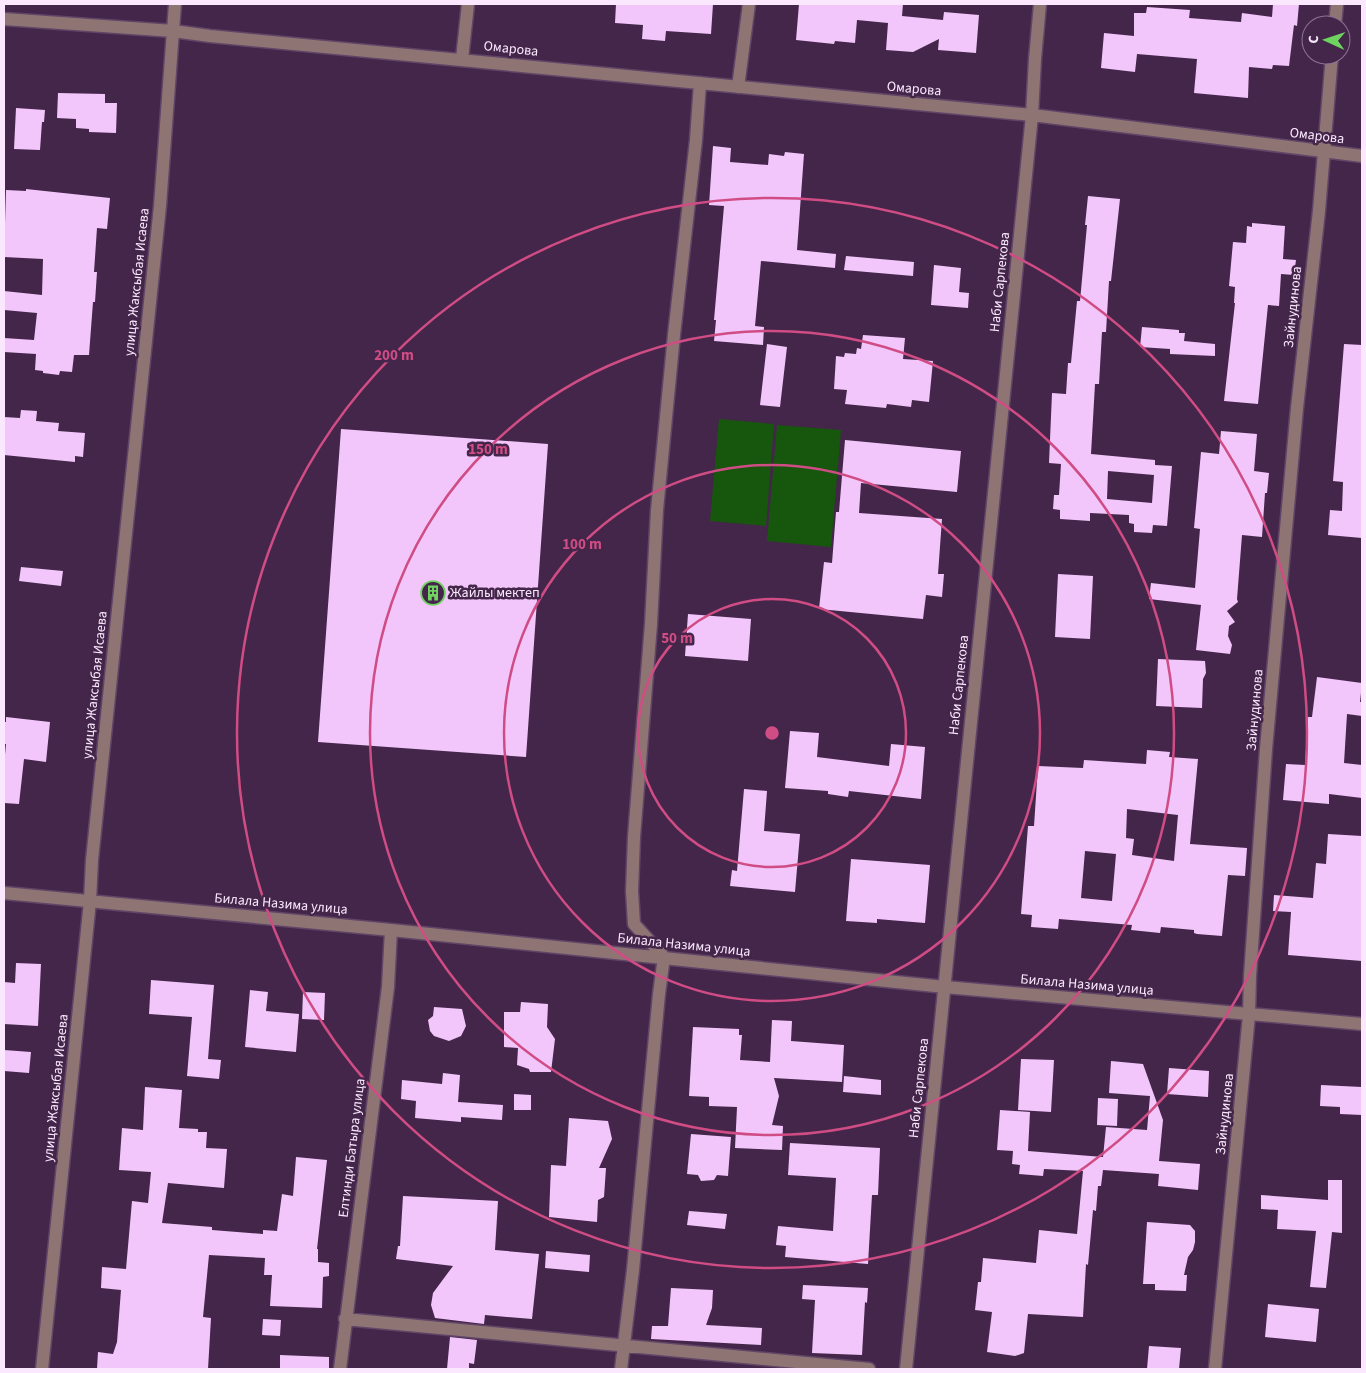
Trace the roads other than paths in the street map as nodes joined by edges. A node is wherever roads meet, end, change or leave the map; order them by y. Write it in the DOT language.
graph roads {
  1 [pos="175,4"];
  2 [pos="468,4"];
  3 [pos="749,4"];
  4 [pos="1040,4"];
  5 [pos="4,19"];
  6 [pos="173,31"];
  7 [pos="462,59"];
  8 [pos="1331,65"];
  9 [pos="700,83"];
  10 [pos="738,87"];
  11 [pos="1032,115"];
  12 [pos="1324,152"];
  13 [pos="1362,156"];
  14 [pos="4,893"];
  15 [pos="90,901"];
  16 [pos="391,930"];
  17 [pos="664,957"];
  18 [pos="945,987"];
  19 [pos="1249,1015"];
  20 [pos="1362,1024"];
  21 [pos="345,1319"];
  22 [pos="624,1346"];
  23 [pos="42,1369"];
  24 [pos="340,1369"];
  25 [pos="622,1369"];
  26 [pos="869,1369"];
  27 [pos="906,1369"];
  28 [pos="1214,1369"];
  1 -- 6 [label="street, улица Жаксыбая Исаева"];
  2 -- 7 [label="street"];
  3 -- 10 [label="street"];
  4 -- 11 [label="street, Наби Сарпекова"];
  5 -- 6 [label="street, Омарова"];
  6 -- 7 [label="street, Омарова"];
  6 -- 15 [label="street, улица Жаксыбая Исаева"];
  7 -- 9 [label="street, Омарова"];
  8 -- 12 [label="street, Зайнудинова"];
  9 -- 10 [label="street, Омарова"];
  9 -- 17 [label="street"];
  10 -- 11 [label="street, Омарова"];
  11 -- 12 [label="street, Омарова"];
  11 -- 18 [label="street, Наби Сарпекова"];
  12 -- 13 [label="street, Омарова"];
  12 -- 19 [label="street, Зайнудинова"];
  14 -- 15 [label="street, Билала Назима улица"];
  15 -- 16 [label="street, Билала Назима улица"];
  15 -- 23 [label="street, улица Жаксыбая Исаева"];
  16 -- 17 [label="street, Билала Назима улица"];
  16 -- 21 [label="street, Елтинди Батыра улица"];
  17 -- 18 [label="street, Билала Назима улица"];
  17 -- 22 [label="street"];
  18 -- 19 [label="street, Билала Назима улица"];
  18 -- 27 [label="street, Наби Сарпекова"];
  19 -- 20 [label="street, Билала Назима улица"];
  19 -- 28 [label="street, Зайнудинова"];
  21 -- 22 [label="street"];
  21 -- 24 [label="street, Елтинди Батыра улица"];
  22 -- 25 [label="street"];
  22 -- 26 [label="street"];
}
